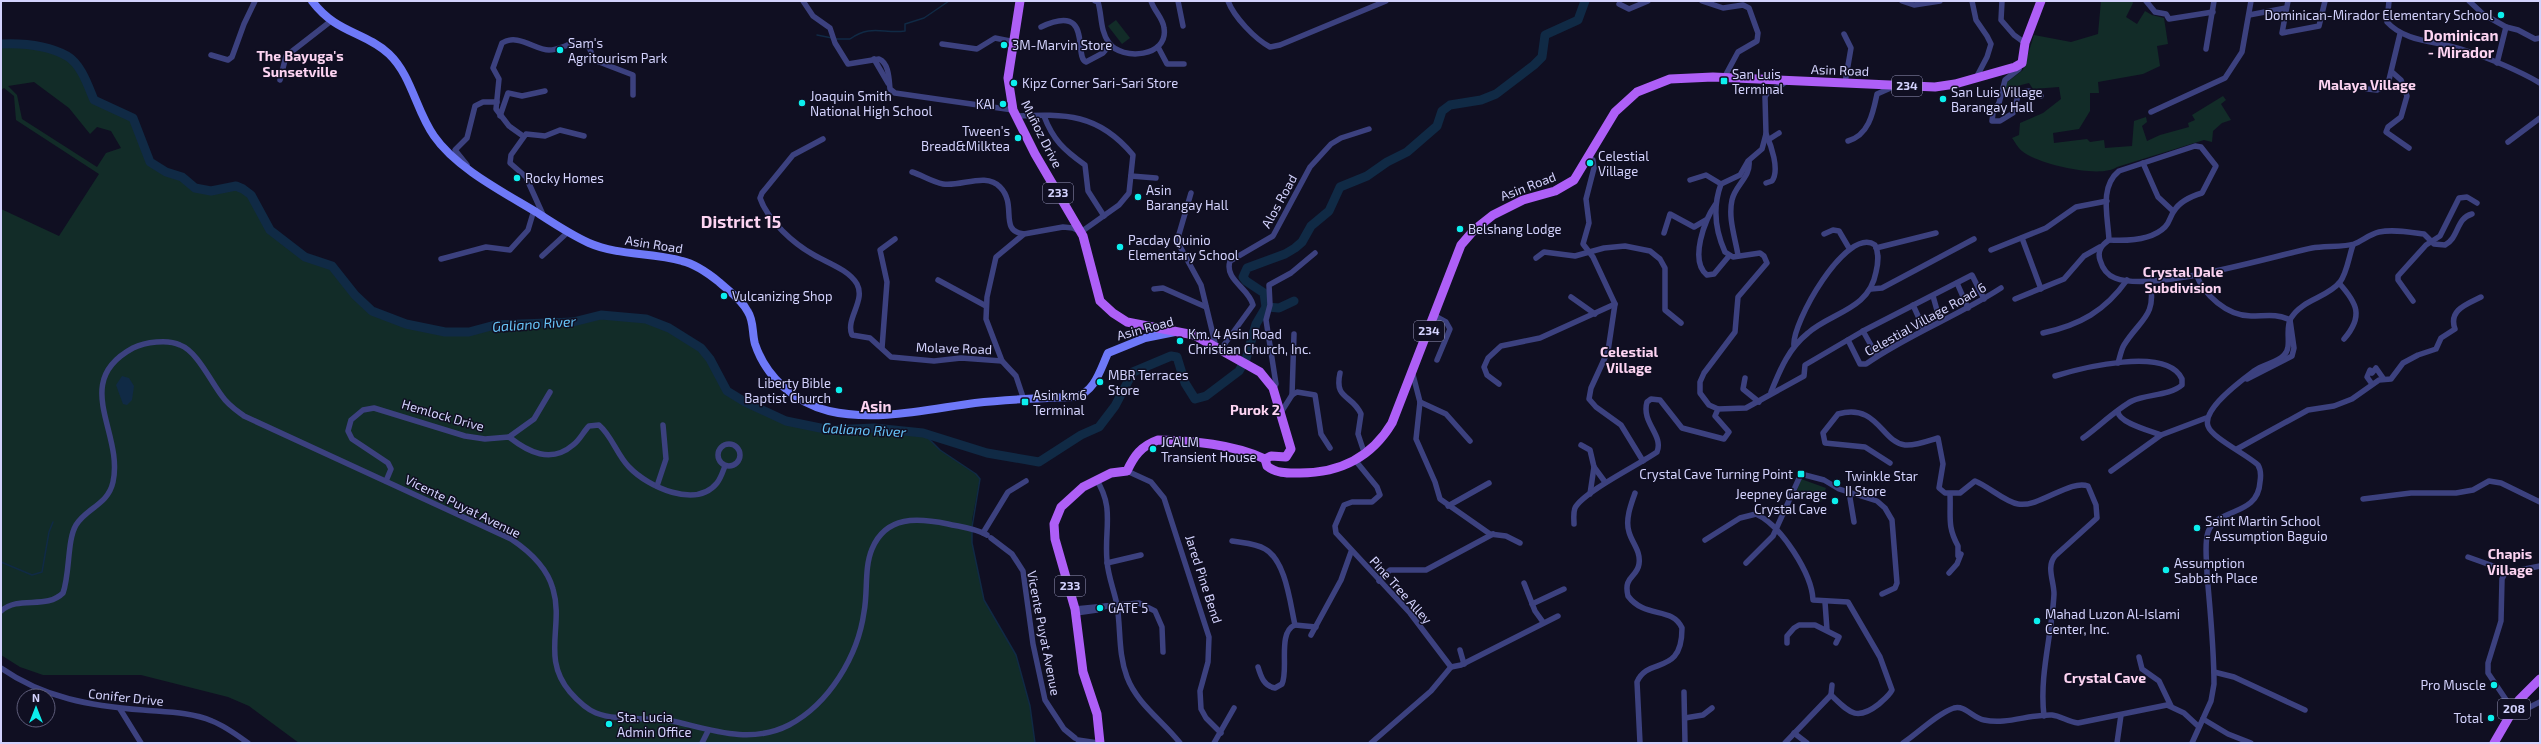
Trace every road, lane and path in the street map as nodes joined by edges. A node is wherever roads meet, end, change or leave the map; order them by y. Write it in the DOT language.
graph roads {
  1 [pos="255,1"];
  2 [pos="312,1"];
  3 [pos="803,1"];
  4 [pos="1020,1"];
  5 [pos="1097,1"];
  6 [pos="1151,1"];
  7 [pos="1178,1"];
  8 [pos="1228,1"];
  9 [pos="1386,1"];
  10 [pos="1648,1"];
  11 [pos="1702,1"];
  12 [pos="1711,1"];
  13 [pos="1751,1"];
  14 [pos="1902,1"];
  15 [pos="1940,1"];
  16 [pos="1972,1"];
  17 [pos="2002,1"];
  18 [pos="2041,1"];
  19 [pos="2146,1"];
  20 [pos="2214,1"];
  21 [pos="2251,1"];
  22 [pos="2288,1"];
  23 [pos="2325,1"];
  24 [pos="2389,1"];
  25 [pos="2469,1"];
  26 [pos="1619,4"];
  27 [pos="1716,6"];
  28 [pos="1749,8"];
  29 [pos="2286,8"];
  30 [pos="2213,12"];
  31 [pos="2249,16"];
  32 [pos="331,21"];
  33 [pos="1183,26"];
  34 [pos="1041,27"];
  35 [pos="2506,27"];
  36 [pos="1844,34"];
  37 [pos="2400,34"];
  38 [pos="2540,38"];
  39 [pos="1015,42"];
  40 [pos="2025,43"];
  41 [pos="942,44"];
  42 [pos="1110,45"];
  43 [pos="1158,47"];
  44 [pos="2206,49"];
  45 [pos="211,55"];
  46 [pos="2022,63"];
  47 [pos="2497,63"];
  48 [pos="1184,64"];
  49 [pos="2392,72"];
  50 [pos="1724,78"];
  51 [pos="1976,78"];
  52 [pos="280,80"];
  53 [pos="1786,81"];
  54 [pos="1845,83"];
  55 [pos="2540,83"];
  56 [pos="1897,85"];
  57 [pos="2367,89"];
  58 [pos="545,90"];
  59 [pos="633,95"];
  60 [pos="2041,96"];
  61 [pos="497,102"];
  62 [pos="2151,112"];
  63 [pos="1014,113"];
  64 [pos="500,116"];
  65 [pos="1044,116"];
  66 [pos="2540,118"];
  67 [pos="1369,129"];
  68 [pos="1779,133"];
  69 [pos="523,136"];
  70 [pos="584,136"];
  71 [pos="1767,137"];
  72 [pos="823,139"];
  73 [pos="1848,141"];
  74 [pos="2508,142"];
  75 [pos="2409,148"];
  76 [pos="1589,157"];
  77 [pos="1748,160"];
  78 [pos="2143,163"];
  79 [pos="471,170"];
  80 [pos="912,172"];
  81 [pos="1131,176"];
  82 [pos="1156,178"];
  83 [pos="1690,180"];
  84 [pos="1766,183"];
  85 [pos="1721,184"];
  86 [pos="1191,193"];
  87 [pos="2107,201"];
  88 [pos="2477,203"];
  89 [pos="1716,204"];
  90 [pos="534,210"];
  91 [pos="2173,211"];
  92 [pos="2472,214"];
  93 [pos="1104,216"];
  94 [pos="544,217"];
  95 [pos="1706,220"];
  96 [pos="568,232"];
  97 [pos="1081,232"];
  98 [pos="1936,232"];
  99 [pos="1024,234"];
  100 [pos="1664,234"];
  101 [pos="1824,234"];
  102 [pos="1974,238"];
  103 [pos="2022,238"];
  104 [pos="895,239"];
  105 [pos="2109,240"];
  106 [pos="2431,241"];
  107 [pos="2353,245"];
  108 [pos="2100,247"];
  109 [pos="1849,248"];
  110 [pos="1876,248"];
  111 [pos="1991,250"];
  112 [pos="1315,253"];
  113 [pos="1590,253"];
  114 [pos="1738,255"];
  115 [pos="542,256"];
  116 [pos="1729,256"];
  117 [pos="1536,258"];
  118 [pos="441,259"];
  119 [pos="2196,274"];
  120 [pos="938,280"];
  121 [pos="2128,280"];
  122 [pos="2150,281"];
  123 [pos="1957,283"];
  124 [pos="2339,283"];
  125 [pos="2001,288"];
  126 [pos="1154,289"];
  127 [pos="1871,289"];
  128 [pos="2042,289"];
  129 [pos="1933,296"];
  130 [pos="1570,297"];
  131 [pos="2481,297"];
  132 [pos="1984,299"];
  133 [pos="2015,299"];
  134 [pos="2414,301"];
  135 [pos="1616,304"];
  136 [pos="1913,305"];
  137 [pos="986,306"];
  138 [pos="1206,307"];
  139 [pos="1968,308"];
  140 [pos="1595,314"];
  141 [pos="1435,316"];
  142 [pos="2290,320"];
  143 [pos="1940,321"];
  144 [pos="1681,323"];
  145 [pos="1924,329"];
  146 [pos="1180,331"];
  147 [pos="1863,331"];
  148 [pos="2043,333"];
  149 [pos="1294,334"];
  150 [pos="2344,339"];
  151 [pos="1848,340"];
  152 [pos="1794,346"];
  153 [pos="882,348"];
  154 [pos="1222,350"];
  155 [pos="1877,356"];
  156 [pos="1437,360"];
  157 [pos="1002,361"];
  158 [pos="2118,363"];
  159 [pos="1412,371"];
  160 [pos="1340,373"];
  161 [pos="2056,376"];
  162 [pos="1744,378"];
  163 [pos="2383,378"];
  164 [pos="1499,384"];
  165 [pos="2372,384"];
  166 [pos="1272,388"];
  167 [pos="550,392"];
  168 [pos="1771,392"];
  169 [pos="1292,395"];
  170 [pos="1024,400"];
  171 [pos="1420,402"];
  172 [pos="1759,402"];
  173 [pos="1718,409"];
  174 [pos="2118,412"];
  175 [pos="1280,414"];
  176 [pos="2206,418"];
  177 [pos="662,425"];
  178 [pos="2160,435"];
  179 [pos="509,436"];
  180 [pos="2082,438"];
  181 [pos="1470,441"];
  182 [pos="1581,445"];
  183 [pos="1330,448"];
  184 [pos="2237,449"];
  185 [pos="1365,455"];
  186 [pos="1265,459"];
  187 [pos="1355,460"];
  188 [pos="1643,461"];
  189 [pos="1890,463"];
  190 [pos="725,466"];
  191 [pos="1594,467"];
  192 [pos="1127,471"];
  193 [pos="2111,471"];
  194 [pos="1096,479"];
  195 [pos="386,481"];
  196 [pos="1026,481"];
  197 [pos="1605,482"];
  198 [pos="1489,483"];
  199 [pos="657,486"];
  200 [pos="1849,492"];
  201 [pos="1635,493"];
  202 [pos="1590,494"];
  203 [pos="1950,494"];
  204 [pos="2364,499"];
  205 [pos="2540,502"];
  206 [pos="1448,506"];
  207 [pos="1854,522"];
  208 [pos="1574,524"];
  209 [pos="1776,530"];
  210 [pos="1493,534"];
  211 [pos="987,535"];
  212 [pos="1705,540"];
  213 [pos="1232,541"];
  214 [pos="1520,543"];
  215 [pos="1351,552"];
  216 [pos="1141,555"];
  217 [pos="2468,557"];
  218 [pos="1107,563"];
  219 [pos="1746,563"];
  220 [pos="2540,566"];
  221 [pos="1949,573"];
  222 [pos="2505,573"];
  223 [pos="1379,581"];
  224 [pos="1524,583"];
  225 [pos="1564,589"];
  226 [pos="1882,594"];
  227 [pos="1825,602"];
  228 [pos="1532,604"];
  229 [pos="1117,605"];
  230 [pos="1,611"];
  231 [pos="1075,611"];
  232 [pos="1558,616"];
  233 [pos="1542,622"];
  234 [pos="1295,625"];
  235 [pos="1316,627"];
  236 [pos="1827,630"];
  237 [pos="1311,635"];
  238 [pos="1787,643"];
  239 [pos="1836,643"];
  240 [pos="1460,650"];
  241 [pos="1163,652"];
  242 [pos="2140,656"];
  243 [pos="1464,664"];
  244 [pos="1258,667"];
  245 [pos="1451,667"];
  246 [pos="1,668"];
  247 [pos="2214,672"];
  248 [pos="2540,679"];
  249 [pos="1832,685"];
  250 [pos="1684,692"];
  251 [pos="1832,695"];
  252 [pos="2540,702"];
  253 [pos="2171,706"];
  254 [pos="120,708"];
  255 [pos="1234,708"];
  256 [pos="1712,708"];
  257 [pos="2305,710"];
  258 [pos="2513,710"];
  259 [pos="2121,715"];
  260 [pos="2044,716"];
  261 [pos="1685,718"];
  262 [pos="2203,719"];
  263 [pos="2507,719"];
  264 [pos="2198,726"];
  265 [pos="708,731"];
  266 [pos="1221,733"];
  267 [pos="1794,733"];
  268 [pos="141,743"];
  269 [pos="248,743"];
  270 [pos="702,743"];
  271 [pos="1099,743"];
  272 [pos="1180,743"];
  273 [pos="1214,743"];
  274 [pos="1372,743"];
  275 [pos="1640,743"];
  276 [pos="1685,743"];
  277 [pos="1785,743"];
  278 [pos="1807,743"];
  279 [pos="1903,743"];
  280 [pos="2117,743"];
  281 [pos="2192,743"];
  282 [pos="2251,743"];
  283 [pos="2494,743"];
  1 -- 45 [label="street"];
  2 -- 32 [label="main road, Asin Road"];
  3 -- 63 [label="street"];
  4 -- 39 [label="main road, Muñoz Drive / 233"];
  5 -- 42 [label="street"];
  6 -- 43 [label="street"];
  7 -- 33 [label="street"];
  8 -- 9 [label="street"];
  10 -- 26 [label="street"];
  11 -- 27 [label="street"];
  12 -- 27 [label="street"];
  13 -- 28 [label="street"];
  14 -- 15 [label="street"];
  16 -- 51 [label="street"];
  17 -- 40 [label="street"];
  18 -- 40 [label="main road"];
  19 -- 30 [label="street"];
  20 -- 30 [label="street"];
  21 -- 31 [label="street"];
  22 -- 29 [label="street"];
  23 -- 29 [label="street"];
  24 -- 37 [label="street"];
  25 -- 35 [label="street"];
  27 -- 28 [label="street"];
  28 -- 50 [label="street"];
  29 -- 31 [label="street"];
  30 -- 44 [label="street"];
  31 -- 62 [label="street"];
  32 -- 52 [label="street"];
  32 -- 79 [label="main road, Asin Road"];
  34 -- 42 [label="street"];
  35 -- 38 [label="street"];
  35 -- 47 [label="street"];
  36 -- 54 [label="street"];
  37 -- 47 [label="street"];
  37 -- 49 [label="street"];
  39 -- 41 [label="street"];
  39 -- 63 [label="main road, Muñoz Drive / 233"];
  40 -- 46 [label="main road"];
  42 -- 43 [label="street"];
  43 -- 48 [label="street"];
  46 -- 51 [label="main road, Asin Road / 234"];
  46 -- 60 [label="street"];
  47 -- 55 [label="street"];
  49 -- 57 [label="street"];
  49 -- 75 [label="street"];
  50 -- 53 [label="main road, Asin Road / 234"];
  50 -- 76 [label="main road, Asin Road / 234"];
  51 -- 56 [label="main road, Asin Road / 234"];
  53 -- 54 [label="main road, Asin Road / 234"];
  53 -- 71 [label="street"];
  54 -- 56 [label="main road, Asin Road / 234"];
  56 -- 73 [label="street"];
  58 -- 64 [label="street"];
  59 -- 61 [label="street"];
  61 -- 64 [label="street"];
  61 -- 79 [label="street"];
  63 -- 65 [label="street"];
  63 -- 97 [label="main road, Muñoz Drive / 233"];
  64 -- 69 [label="street"];
  65 -- 81 [label="street"];
  65 -- 93 [label="street"];
  66 -- 74 [label="street"];
  67 -- 154 [label="street, Alos Road"];
  68 -- 71 [label="street"];
  69 -- 70 [label="street"];
  69 -- 94 [label="street"];
  71 -- 77 [label="street"];
  71 -- 84 [label="street"];
  72 -- 153 [label="street, Molave Road"];
  76 -- 113 [label="street"];
  76 -- 141 [label="main road, Asin Road / 234"];
  77 -- 85 [label="street"];
  77 -- 114 [label="street"];
  78 -- 87 [label="street"];
  78 -- 91 [label="street"];
  78 -- 91 [label="street"];
  79 -- 90 [label="main road, Asin Road"];
  80 -- 99 [label="street"];
  81 -- 82 [label="street"];
  81 -- 93 [label="street"];
  83 -- 85 [label="street"];
  85 -- 89 [label="street"];
  86 -- 138 [label="street"];
  87 -- 103 [label="street"];
  87 -- 105 [label="street"];
  88 -- 106 [label="street"];
  89 -- 95 [label="street"];
  89 -- 116 [label="street"];
  90 -- 94 [label="main road, Asin Road"];
  90 -- 118 [label="street"];
  91 -- 105 [label="street"];
  92 -- 106 [label="street"];
  93 -- 97 [label="street"];
  94 -- 96 [label="main road, Asin Road"];
  95 -- 100 [label="street"];
  95 -- 116 [label="street"];
  96 -- 115 [label="street"];
  96 -- 170 [label="main road, Asin Road"];
  97 -- 99 [label="street"];
  97 -- 146 [label="main road, Muñoz Drive / 233"];
  98 -- 110 [label="street"];
  99 -- 137 [label="street"];
  101 -- 109 [label="street"];
  102 -- 127 [label="street"];
  103 -- 111 [label="street"];
  103 -- 128 [label="street"];
  104 -- 153 [label="street"];
  105 -- 108 [label="street"];
  106 -- 107 [label="street"];
  106 -- 134 [label="street"];
  107 -- 119 [label="street"];
  107 -- 124 [label="street"];
  108 -- 121 [label="street"];
  108 -- 128 [label="street"];
  109 -- 110 [label="street"];
  109 -- 152 [label="street"];
  110 -- 127 [label="street"];
  112 -- 166 [label="street"];
  113 -- 117 [label="street"];
  113 -- 135 [label="street"];
  113 -- 144 [label="street"];
  114 -- 116 [label="street"];
  114 -- 173 [label="street"];
  119 -- 122 [label="street"];
  119 -- 142 [label="street"];
  120 -- 137 [label="street"];
  121 -- 122 [label="street"];
  121 -- 148 [label="street"];
  122 -- 158 [label="street"];
  123 -- 129 [label="street"];
  123 -- 132 [label="street"];
  123 -- 139 [label="street"];
  124 -- 142 [label="street"];
  124 -- 150 [label="street"];
  125 -- 132 [label="street, Celestial Village Road 6"];
  126 -- 138 [label="street"];
  127 -- 152 [label="street"];
  128 -- 133 [label="street"];
  129 -- 136 [label="street"];
  129 -- 143 [label="street"];
  130 -- 140 [label="street"];
  131 -- 163 [label="street"];
  132 -- 139 [label="street, Celestial Village Road 6"];
  135 -- 140 [label="street"];
  135 -- 188 [label="street"];
  136 -- 145 [label="street"];
  136 -- 147 [label="street"];
  137 -- 157 [label="street"];
  138 -- 154 [label="street"];
  139 -- 143 [label="street, Celestial Village Road 6"];
  140 -- 164 [label="street"];
  141 -- 156 [label="street"];
  141 -- 159 [label="main road, Asin Road / 234"];
  142 -- 176 [label="street"];
  143 -- 145 [label="street, Celestial Village Road 6"];
  145 -- 155 [label="street, Celestial Village Road 6"];
  146 -- 154 [label="main road, Asin Road / 233"];
  146 -- 170 [label="main road, Asin Road"];
  147 -- 151 [label="street"];
  147 -- 155 [label="street"];
  149 -- 169 [label="street"];
  151 -- 155 [label="street, Celestial Village Road 6"];
  151 -- 168 [label="street"];
  152 -- 168 [label="street"];
  153 -- 157 [label="street, Molave Road"];
  154 -- 166 [label="main road, Asin Road / 233"];
  157 -- 170 [label="street"];
  158 -- 161 [label="street"];
  158 -- 174 [label="street"];
  159 -- 171 [label="street"];
  159 -- 185 [label="main road, Asin Road / 234"];
  160 -- 185 [label="street"];
  162 -- 172 [label="street"];
  163 -- 165 [label="street"];
  163 -- 165 [label="street"];
  165 -- 184 [label="street"];
  166 -- 175 [label="main road, Asin Road / 233"];
  167 -- 179 [label="street"];
  168 -- 172 [label="street"];
  169 -- 175 [label="street"];
  169 -- 183 [label="street"];
  171 -- 181 [label="street"];
  171 -- 206 [label="street"];
  172 -- 173 [label="street"];
  173 -- 188 [label="street"];
  174 -- 178 [label="street"];
  174 -- 180 [label="street"];
  175 -- 186 [label="main road, Asin Road / 233"];
  176 -- 178 [label="street"];
  176 -- 184 [label="street"];
  177 -- 199 [label="street"];
  178 -- 193 [label="street"];
  179 -- 195 [label="street, Hemlock Drive"];
  179 -- 199 [label="street"];
  182 -- 191 [label="street"];
  184 -- 247 [label="street"];
  185 -- 187 [label="main road, Asin Road / 234"];
  186 -- 187 [label="main road, Asin Road / 234"];
  186 -- 192 [label="main road, 233"];
  187 -- 215 [label="street, Pine Tree Alley"];
  188 -- 197 [label="street"];
  189 -- 203 [label="street"];
  190 -- 190 [label="street"];
  190 -- 199 [label="street"];
  191 -- 197 [label="street"];
  191 -- 202 [label="street"];
  192 -- 194 [label="main road, 233"];
  192 -- 266 [label="street, Jared Pine Bend"];
  194 -- 218 [label="street"];
  194 -- 231 [label="main road, 233"];
  195 -- 230 [label="street, Vicente Puyat Avenue"];
  195 -- 265 [label="street, Vicente Puyat Avenue"];
  196 -- 211 [label="street"];
  197 -- 202 [label="street"];
  198 -- 206 [label="street"];
  200 -- 207 [label="street"];
  200 -- 209 [label="street"];
  200 -- 226 [label="street"];
  201 -- 275 [label="street"];
  202 -- 208 [label="street"];
  203 -- 221 [label="street"];
  203 -- 260 [label="street"];
  204 -- 205 [label="street"];
  206 -- 210 [label="street"];
  209 -- 212 [label="street"];
  209 -- 219 [label="street"];
  209 -- 227 [label="street"];
  210 -- 214 [label="street"];
  210 -- 223 [label="street"];
  211 -- 265 [label="street, Vicente Puyat Avenue"];
  211 -- 271 [label="street, Vicente Puyat Avenue"];
  213 -- 234 [label="street"];
  215 -- 223 [label="street, Pine Tree Alley"];
  215 -- 235 [label="street"];
  216 -- 218 [label="street"];
  217 -- 222 [label="street"];
  218 -- 229 [label="street"];
  220 -- 222 [label="street"];
  222 -- 258 [label="street"];
  223 -- 245 [label="street, Pine Tree Alley"];
  224 -- 228 [label="street"];
  225 -- 228 [label="street"];
  227 -- 236 [label="street"];
  227 -- 251 [label="street"];
  228 -- 233 [label="street"];
  229 -- 231 [label="street"];
  229 -- 241 [label="street"];
  229 -- 272 [label="street"];
  231 -- 271 [label="main road, 233"];
  232 -- 233 [label="street"];
  233 -- 243 [label="street"];
  234 -- 235 [label="street"];
  234 -- 244 [label="street"];
  235 -- 237 [label="street"];
  236 -- 238 [label="street"];
  236 -- 239 [label="street"];
  240 -- 243 [label="street"];
  242 -- 253 [label="street"];
  243 -- 245 [label="street"];
  245 -- 274 [label="street"];
  246 -- 254 [label="street, Conifer Drive"];
  247 -- 257 [label="street"];
  247 -- 262 [label="street"];
  248 -- 258 [label="main road, 208"];
  249 -- 251 [label="street"];
  250 -- 261 [label="street"];
  251 -- 267 [label="street"];
  252 -- 263 [label="street"];
  253 -- 259 [label="street"];
  253 -- 264 [label="street"];
  254 -- 268 [label="street"];
  254 -- 269 [label="street, Conifer Drive"];
  255 -- 266 [label="street"];
  256 -- 261 [label="street"];
  258 -- 263 [label="main road, 208"];
  259 -- 260 [label="street"];
  259 -- 280 [label="street"];
  260 -- 279 [label="street"];
  261 -- 276 [label="street"];
  262 -- 264 [label="street"];
  262 -- 282 [label="street"];
  263 -- 283 [label="main road, 208"];
  264 -- 281 [label="street"];
  265 -- 270 [label="street"];
  266 -- 273 [label="street"];
  267 -- 277 [label="street"];
  267 -- 278 [label="street"];
}
